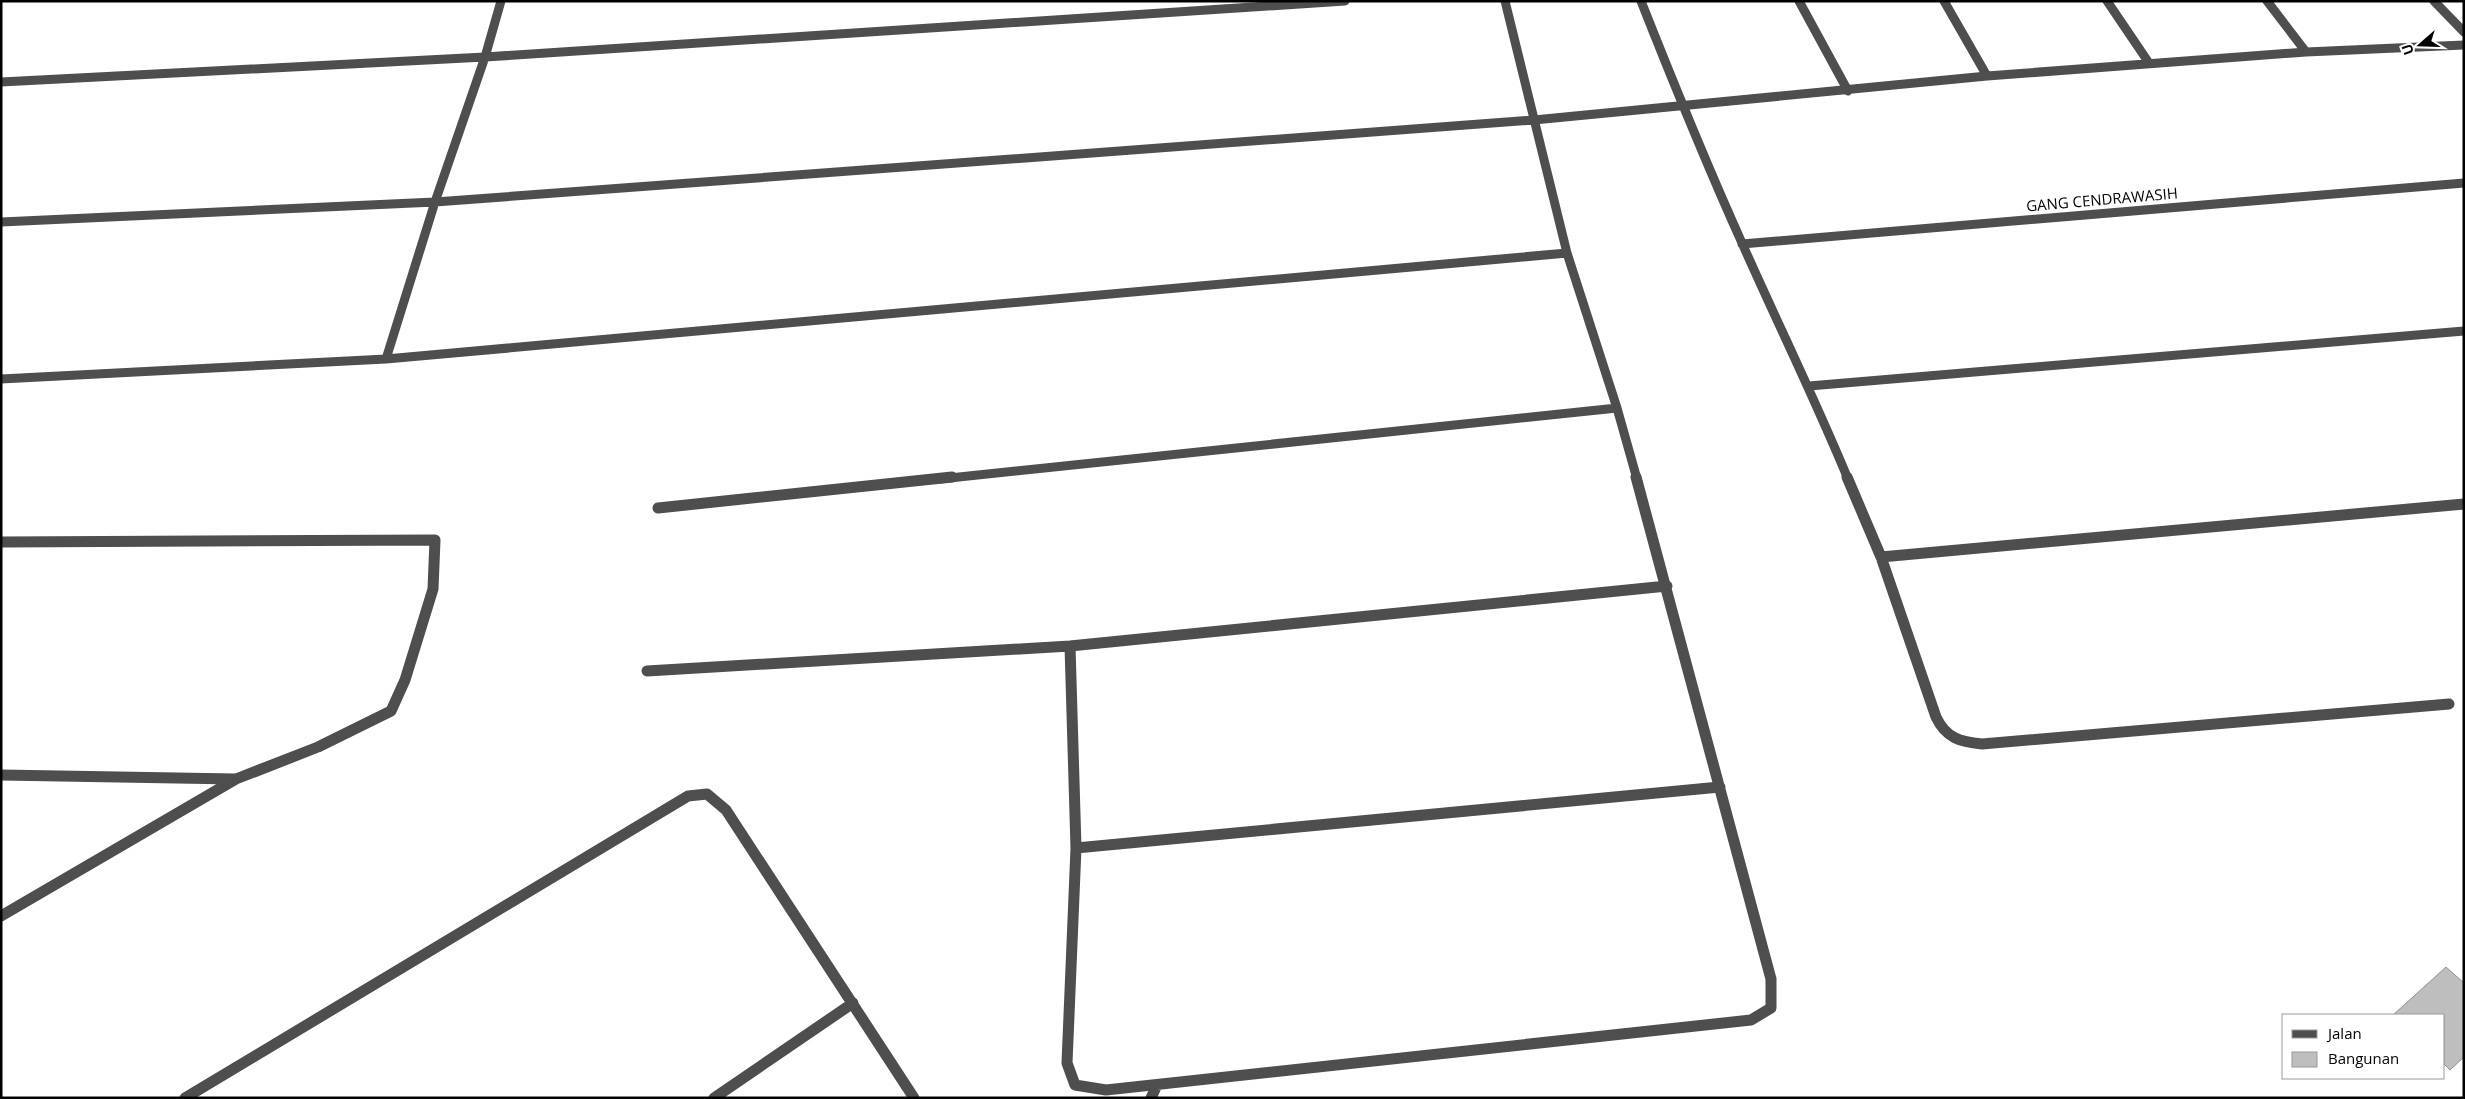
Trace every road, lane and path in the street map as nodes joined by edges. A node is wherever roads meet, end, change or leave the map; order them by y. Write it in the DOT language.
graph roads {
  1 [pos="501,1"];
  2 [pos="1345,1"];
  3 [pos="1505,1"];
  4 [pos="1642,1"];
  5 [pos="1799,1"];
  6 [pos="1944,1"];
  7 [pos="2107,1"];
  8 [pos="2267,1"];
  9 [pos="2434,1"];
  10 [pos="2464,32"];
  11 [pos="2464,45"];
  12 [pos="2306,52"];
  13 [pos="485,57"];
  14 [pos="2149,63"];
  15 [pos="1987,76"];
  16 [pos="1,82"];
  17 [pos="1848,91"];
  18 [pos="1683,107"];
  19 [pos="1534,120"];
  20 [pos="2464,183"];
  21 [pos="435,202"];
  22 [pos="1,222"];
  23 [pos="1742,244"];
  24 [pos="1567,253"];
  25 [pos="2464,332"];
  26 [pos="386,359"];
  27 [pos="1,379"];
  28 [pos="1809,386"];
  29 [pos="1617,408"];
  30 [pos="2464,504"];
  31 [pos="658,508"];
  32 [pos="1,542"];
  33 [pos="1881,557"];
  34 [pos="1667,586"];
  35 [pos="1070,646"];
  36 [pos="647,671"];
  37 [pos="2449,704"];
  38 [pos="1,775"];
  39 [pos="236,779"];
  40 [pos="1720,787"];
  41 [pos="1076,848"];
  42 [pos="1,916"];
  43 [pos="853,1004"];
  44 [pos="1157,1085"];
  45 [pos="185,1098"];
  46 [pos="714,1098"];
  47 [pos="914,1098"];
  48 [pos="1151,1098"];
  1 -- 13 [label="street"];
  2 -- 13 [label="street"];
  3 -- 19 [label="street"];
  4 -- 18 [label="street"];
  5 -- 17 [label="street"];
  6 -- 15 [label="street"];
  7 -- 14 [label="street"];
  8 -- 12 [label="street"];
  9 -- 10 [label="street"];
  11 -- 12 [label="street"];
  12 -- 14 [label="street"];
  13 -- 16 [label="street"];
  13 -- 21 [label="street"];
  14 -- 15 [label="street"];
  15 -- 17 [label="street"];
  17 -- 18 [label="street"];
  18 -- 19 [label="street"];
  18 -- 23 [label="street"];
  19 -- 21 [label="street"];
  19 -- 24 [label="street"];
  20 -- 23 [label="street, GANG CENDRAWASIH"];
  21 -- 22 [label="street"];
  21 -- 26 [label="street"];
  23 -- 28 [label="street"];
  24 -- 26 [label="street"];
  24 -- 29 [label="street"];
  25 -- 28 [label="street"];
  26 -- 27 [label="street"];
  28 -- 33 [label="street"];
  29 -- 31 [label="street"];
  29 -- 34 [label="street"];
  30 -- 33 [label="street"];
  32 -- 39 [label="street"];
  33 -- 37 [label="street"];
  34 -- 35 [label="street"];
  34 -- 40 [label="street"];
  35 -- 36 [label="street"];
  35 -- 41 [label="street"];
  38 -- 39 [label="street"];
  39 -- 42 [label="street"];
  40 -- 41 [label="street"];
  40 -- 44 [label="street"];
  41 -- 44 [label="street"];
  43 -- 45 [label="street"];
  43 -- 46 [label="street"];
  43 -- 47 [label="street"];
  44 -- 48 [label="street"];
}
